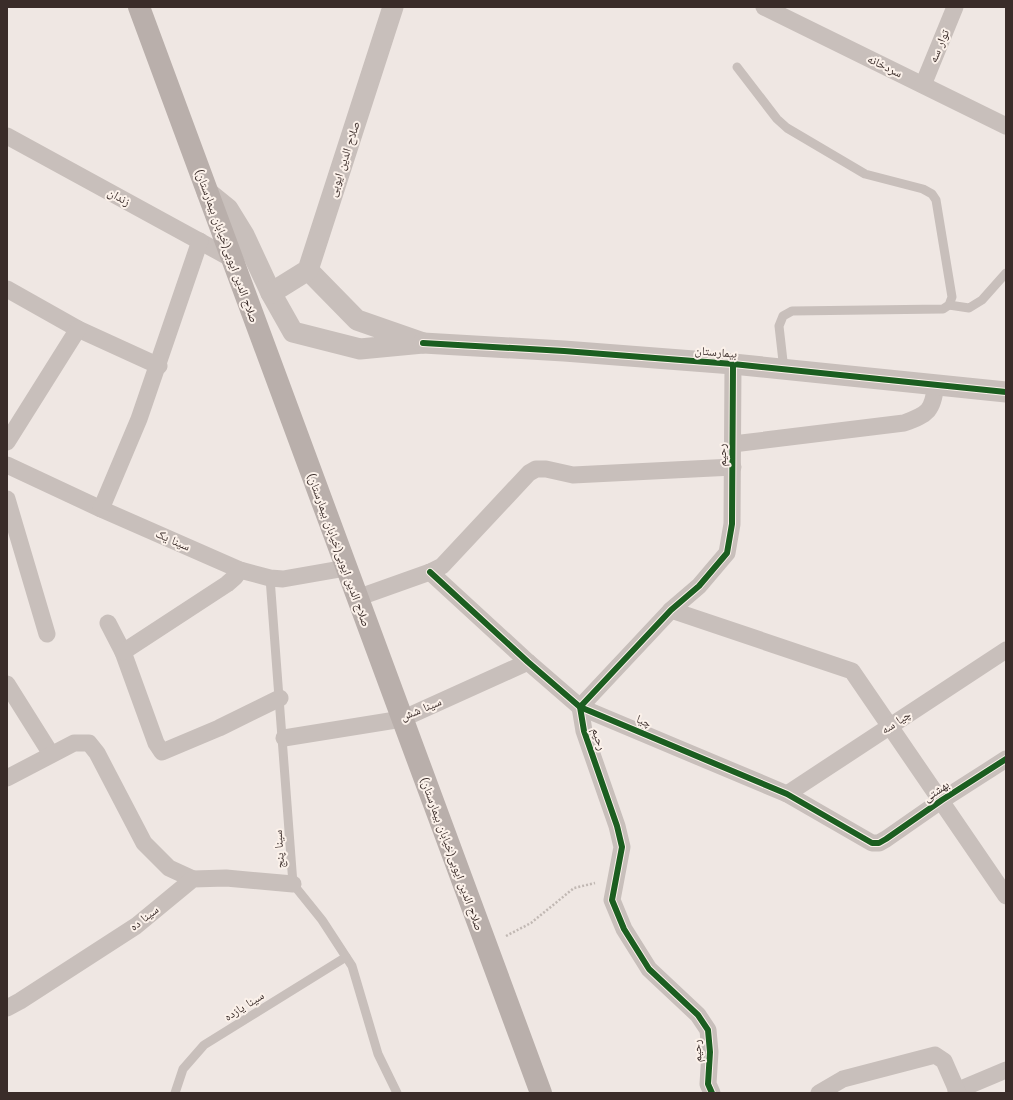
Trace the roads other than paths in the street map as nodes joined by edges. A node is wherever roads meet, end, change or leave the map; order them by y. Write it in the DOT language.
graph roads {
  1 [pos="138,7"];
  2 [pos="393,7"];
  3 [pos="764,7"];
  4 [pos="955,7"];
  5 [pos="788,12"];
  6 [pos="737,67"];
  7 [pos="922,85"];
  8 [pos="1006,126"];
  9 [pos="7,136"];
  10 [pos="207,192"];
  11 [pos="200,241"];
  12 [pos="232,259"];
  13 [pos="308,270"];
  14 [pos="1006,273"];
  15 [pos="7,288"];
  16 [pos="271,293"];
  17 [pos="949,305"];
  18 [pos="78,329"];
  19 [pos="424,343"];
  20 [pos="733,364"];
  21 [pos="159,366"];
  22 [pos="784,370"];
  23 [pos="936,385"];
  24 [pos="1006,392"];
  25 [pos="7,442"];
  26 [pos="733,444"];
  27 [pos="7,465"];
  28 [pos="733,467"];
  29 [pos="7,499"];
  30 [pos="101,509"];
  31 [pos="346,568"];
  32 [pos="240,570"];
  33 [pos="430,572"];
  34 [pos="270,578"];
  35 [pos="357,598"];
  36 [pos="671,610"];
  37 [pos="108,623"];
  38 [pos="47,634"];
  39 [pos="1006,650"];
  40 [pos="123,652"];
  41 [pos="528,662"];
  42 [pos="7,684"];
  43 [pos="280,698"];
  44 [pos="580,707"];
  45 [pos="402,719"];
  46 [pos="890,726"];
  47 [pos="284,738"];
  48 [pos="51,754"];
  49 [pos="1006,760"];
  50 [pos="7,778"];
  51 [pos="787,794"];
  52 [pos="942,800"];
  53 [pos="879,843"];
  54 [pos="193,879"];
  55 [pos="294,884"];
  56 [pos="1006,896"];
  57 [pos="346,957"];
  58 [pos="7,1008"];
  59 [pos="1006,1070"];
  60 [pos="957,1092"];
  61 [pos="175,1093"];
  62 [pos="397,1093"];
  63 [pos="541,1093"];
  64 [pos="712,1093"];
  65 [pos="819,1093"];
  1 -- 10 [label="main road, صلاح الدین ایوبی(خیابان بیمارستان)"];
  2 -- 13 [label="street, صلاح الدین ایوبی"];
  3 -- 5 [label="street, سردخانه"];
  4 -- 7 [label="street, توار سه"];
  5 -- 7 [label="street, سردخانه"];
  6 -- 17 [label="lane"];
  7 -- 8 [label="street, سردخانه"];
  9 -- 11 [label="street, زندان"];
  10 -- 12 [label="main road, صلاح الدین ایوبی(خیابان بیمارستان)"];
  10 -- 16 [label="street"];
  11 -- 12 [label="street, زندان"];
  11 -- 21 [label="street"];
  12 -- 31 [label="main road, صلاح الدین ایوبی(خیابان بیمارستان)"];
  13 -- 16 [label="street"];
  13 -- 19 [label="street"];
  14 -- 17 [label="lane"];
  15 -- 18 [label="street"];
  16 -- 19 [label="street"];
  17 -- 22 [label="lane"];
  18 -- 21 [label="street"];
  18 -- 25 [label="street"];
  19 -- 20 [label="street, بیمارستان"];
  20 -- 22 [label="street, بیمارستان"];
  20 -- 26 [label="street, رحیم"];
  21 -- 30 [label="street"];
  22 -- 23 [label="street, بیمارستان"];
  23 -- 24 [label="street, بیمارستان"];
  23 -- 26 [label="street"];
  26 -- 28 [label="street, رحیم"];
  27 -- 30 [label="street, سینا یک"];
  28 -- 33 [label="street"];
  28 -- 36 [label="street, رحیم"];
  29 -- 38 [label="street"];
  30 -- 32 [label="street, سینا یک"];
  31 -- 34 [label="street, سینا یک"];
  31 -- 35 [label="main road, صلاح الدین ایوبی(خیابان بیمارستان)"];
  32 -- 34 [label="street, سینا یک"];
  32 -- 40 [label="street"];
  33 -- 35 [label="street"];
  33 -- 41 [label="street, چیا"];
  34 -- 43 [label="lane, سینا پنج"];
  35 -- 45 [label="main road, صلاح الدین ایوبی(خیابان بیمارستان)"];
  36 -- 44 [label="street, رحیم"];
  36 -- 46 [label="street"];
  37 -- 40 [label="street"];
  39 -- 46 [label="street, چیا سه"];
  40 -- 43 [label="street"];
  41 -- 44 [label="street, چیا"];
  41 -- 45 [label="street, سینا شش"];
  42 -- 48 [label="street"];
  43 -- 47 [label="lane, سینا پنج"];
  44 -- 51 [label="street, چیا"];
  44 -- 64 [label="street, رحیم"];
  45 -- 47 [label="street, سینا شش"];
  45 -- 63 [label="main road, صلاح الدین ایوبی(خیابان بیمارستان)"];
  46 -- 51 [label="street, چیا سه"];
  46 -- 52 [label="street"];
  47 -- 55 [label="lane, سینا پنج"];
  48 -- 50 [label="street"];
  48 -- 54 [label="street"];
  49 -- 52 [label="street, بهشتی"];
  51 -- 53 [label="street, چیا"];
  52 -- 53 [label="street, بهشتی"];
  52 -- 56 [label="street"];
  54 -- 55 [label="street"];
  54 -- 58 [label="street, سینا ده"];
  55 -- 57 [label="lane, سینا پنج"];
  57 -- 61 [label="lane, سینا یازده"];
  57 -- 62 [label="lane, سینا پنج"];
  59 -- 60 [label="street"];
  60 -- 65 [label="street"];
}
